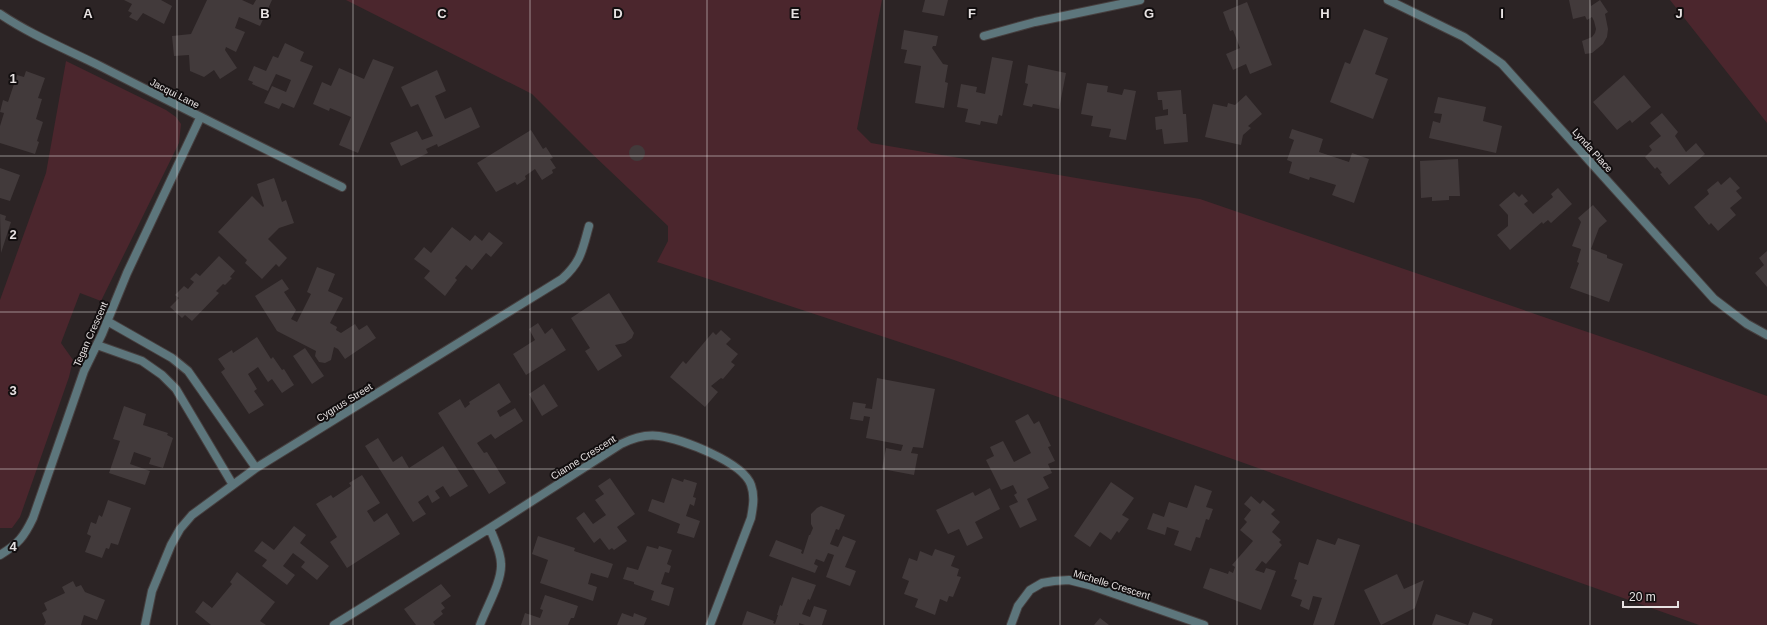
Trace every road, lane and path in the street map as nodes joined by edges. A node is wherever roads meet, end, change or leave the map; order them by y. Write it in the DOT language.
graph roads {
  1 [pos="1140,0"];
  2 [pos="1388,0"];
  3 [pos="0,14"];
  4 [pos="984,36"];
  5 [pos="200,118"];
  6 [pos="342,187"];
  7 [pos="589,226"];
  8 [pos="107,321"];
  9 [pos="1767,335"];
  10 [pos="96,345"];
  11 [pos="256,468"];
  12 [pos="233,485"];
  13 [pos="490,528"];
  14 [pos="0,555"];
  15 [pos="145,625"];
  16 [pos="334,625"];
  17 [pos="480,625"];
  18 [pos="710,625"];
  19 [pos="1011,625"];
  20 [pos="1204,625"];
  1 -- 4 [label="street"];
  2 -- 9 [label="street, Lynda Place"];
  3 -- 5 [label="street, Jacqui Lane"];
  5 -- 6 [label="street, Jacqui Lane"];
  5 -- 8 [label="street, Tegan Crescent"];
  7 -- 11 [label="street, Cygnus Street"];
  8 -- 10 [label="street, Tegan Crescent"];
  8 -- 11 [label="street"];
  10 -- 12 [label="street"];
  10 -- 14 [label="street, Tegan Crescent"];
  11 -- 12 [label="street, Cygnus Street"];
  12 -- 15 [label="street, Cygnus Street"];
  13 -- 16 [label="street, Cianne Crescent"];
  13 -- 17 [label="street"];
  13 -- 18 [label="street, Cianne Crescent"];
  19 -- 20 [label="street, Michelle Crescent"];
}
